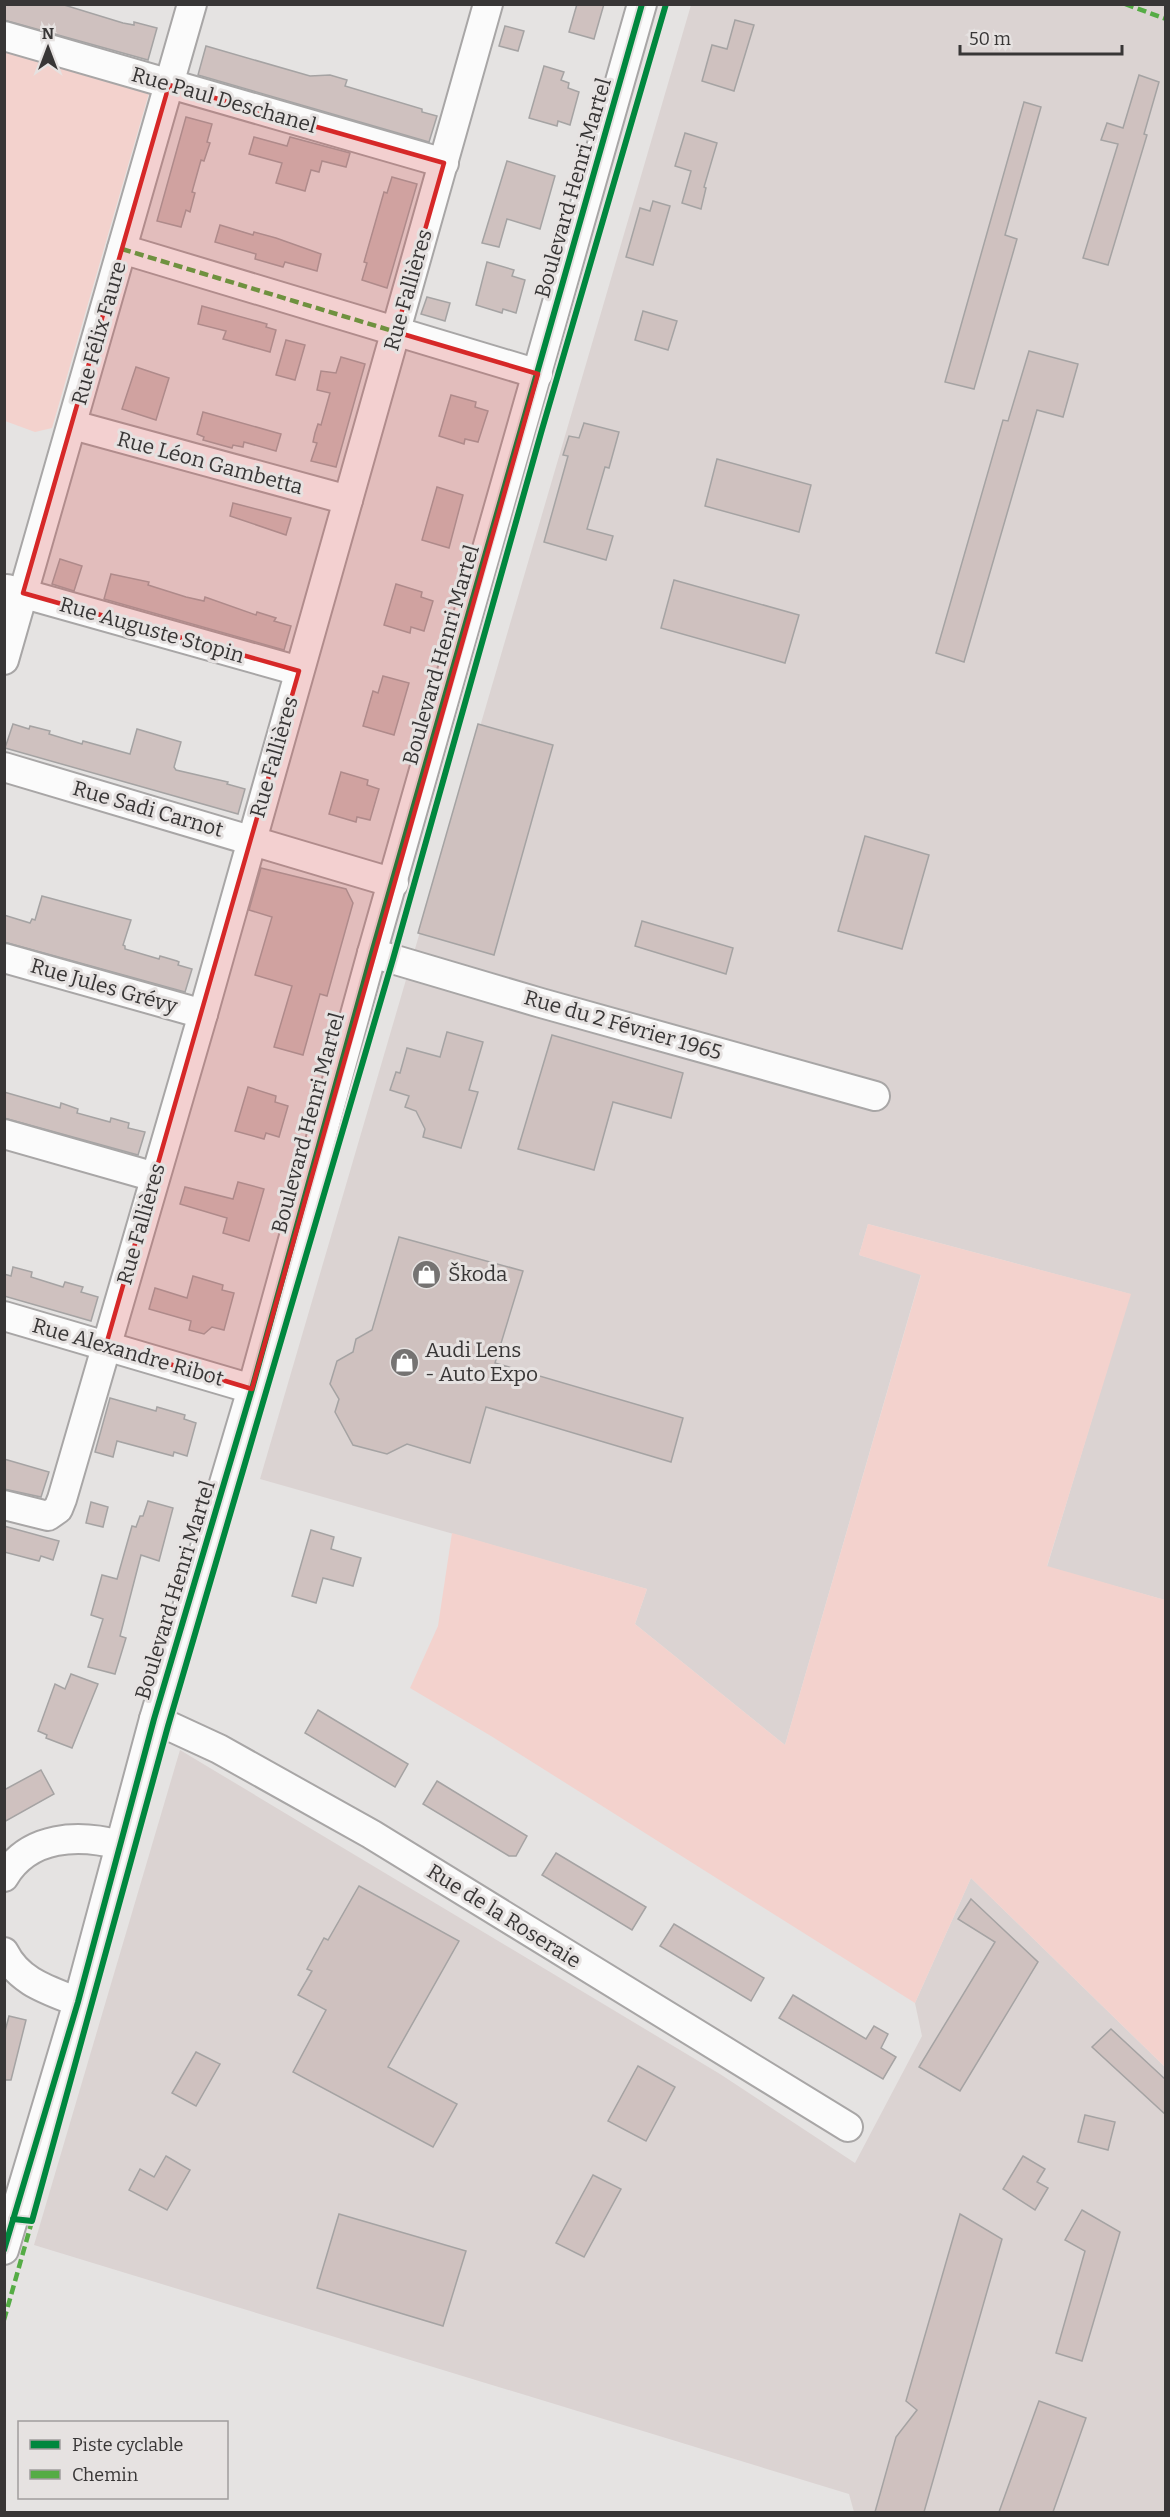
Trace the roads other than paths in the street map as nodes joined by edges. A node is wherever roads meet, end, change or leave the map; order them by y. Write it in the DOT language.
graph roads {
  1 [pos="192,4"];
  2 [pos="488,4"];
  3 [pos="642,4"];
  4 [pos="4,36"];
  5 [pos="169,85"];
  6 [pos="444,163"];
  7 [pos="122,249"];
  8 [pos="396,332"];
  9 [pos="538,374"];
  10 [pos="73,425"];
  11 [pos="348,500"];
  12 [pos="14,591"];
  13 [pos="4,660"];
  14 [pos="299,671"];
  15 [pos="4,767"];
  16 [pos="250,839"];
  17 [pos="394,883"];
  18 [pos="372,953"];
  19 [pos="4,958"];
  20 [pos="203,1014"];
  21 [pos="874,1096"];
  22 [pos="4,1134"];
  23 [pos="155,1177"];
  24 [pos="4,1316"];
  25 [pos="106,1345"];
  26 [pos="252,1389"];
  27 [pos="4,1505"];
  28 [pos="154,1719"];
  29 [pos="120,1845"];
  30 [pos="4,1877"];
  31 [pos="4,1952"];
  32 [pos="78,2002"];
  33 [pos="848,2127"];
  34 [pos="4,2250"];
  1 -- 5 [label="street, Rue Félix Faure"];
  2 -- 6 [label="street, Rue Fallières"];
  3 -- 9 [label="street, Boulevard Henri Martel"];
  4 -- 5 [label="street, Rue Paul Deschanel"];
  5 -- 6 [label="street, Rue Paul Deschanel"];
  5 -- 7 [label="street, Rue Félix Faure"];
  6 -- 8 [label="street, Rue Fallières"];
  7 -- 8 [label="street"];
  7 -- 10 [label="street, Rue Félix Faure"];
  8 -- 9 [label="street"];
  8 -- 11 [label="street, Rue Fallières"];
  9 -- 17 [label="street, Boulevard Henri Martel"];
  10 -- 11 [label="street, Rue Léon Gambetta"];
  10 -- 12 [label="street, Rue Félix Faure"];
  11 -- 14 [label="street, Rue Fallières"];
  12 -- 13 [label="street, Rue Félix Faure"];
  12 -- 14 [label="street, Rue Auguste Stopin"];
  14 -- 16 [label="street, Rue Fallières"];
  15 -- 16 [label="street, Rue Sadi Carnot"];
  16 -- 17 [label="street, Rue Sadi Carnot"];
  16 -- 20 [label="street, Rue Fallières"];
  17 -- 18 [label="street, Boulevard Henri Martel"];
  18 -- 21 [label="street, Rue du 2 Février 1965"];
  18 -- 26 [label="street, Boulevard Henri Martel"];
  19 -- 20 [label="street, Rue Jules Grévy"];
  20 -- 23 [label="street, Rue Fallières"];
  22 -- 23 [label="street"];
  23 -- 25 [label="street, Rue Fallières"];
  24 -- 25 [label="street, Rue Alexandre Ribot"];
  25 -- 26 [label="street, Rue Alexandre Ribot"];
  25 -- 27 [label="street, Rue Fallières"];
  26 -- 28 [label="street, Boulevard Henri Martel"];
  28 -- 29 [label="street, Boulevard Henri Martel"];
  28 -- 33 [label="street, Rue de la Roseraie"];
  29 -- 30 [label="street"];
  29 -- 32 [label="street, Boulevard Henri Martel"];
  31 -- 32 [label="street"];
  32 -- 34 [label="street, Boulevard Henri Martel"];
}
